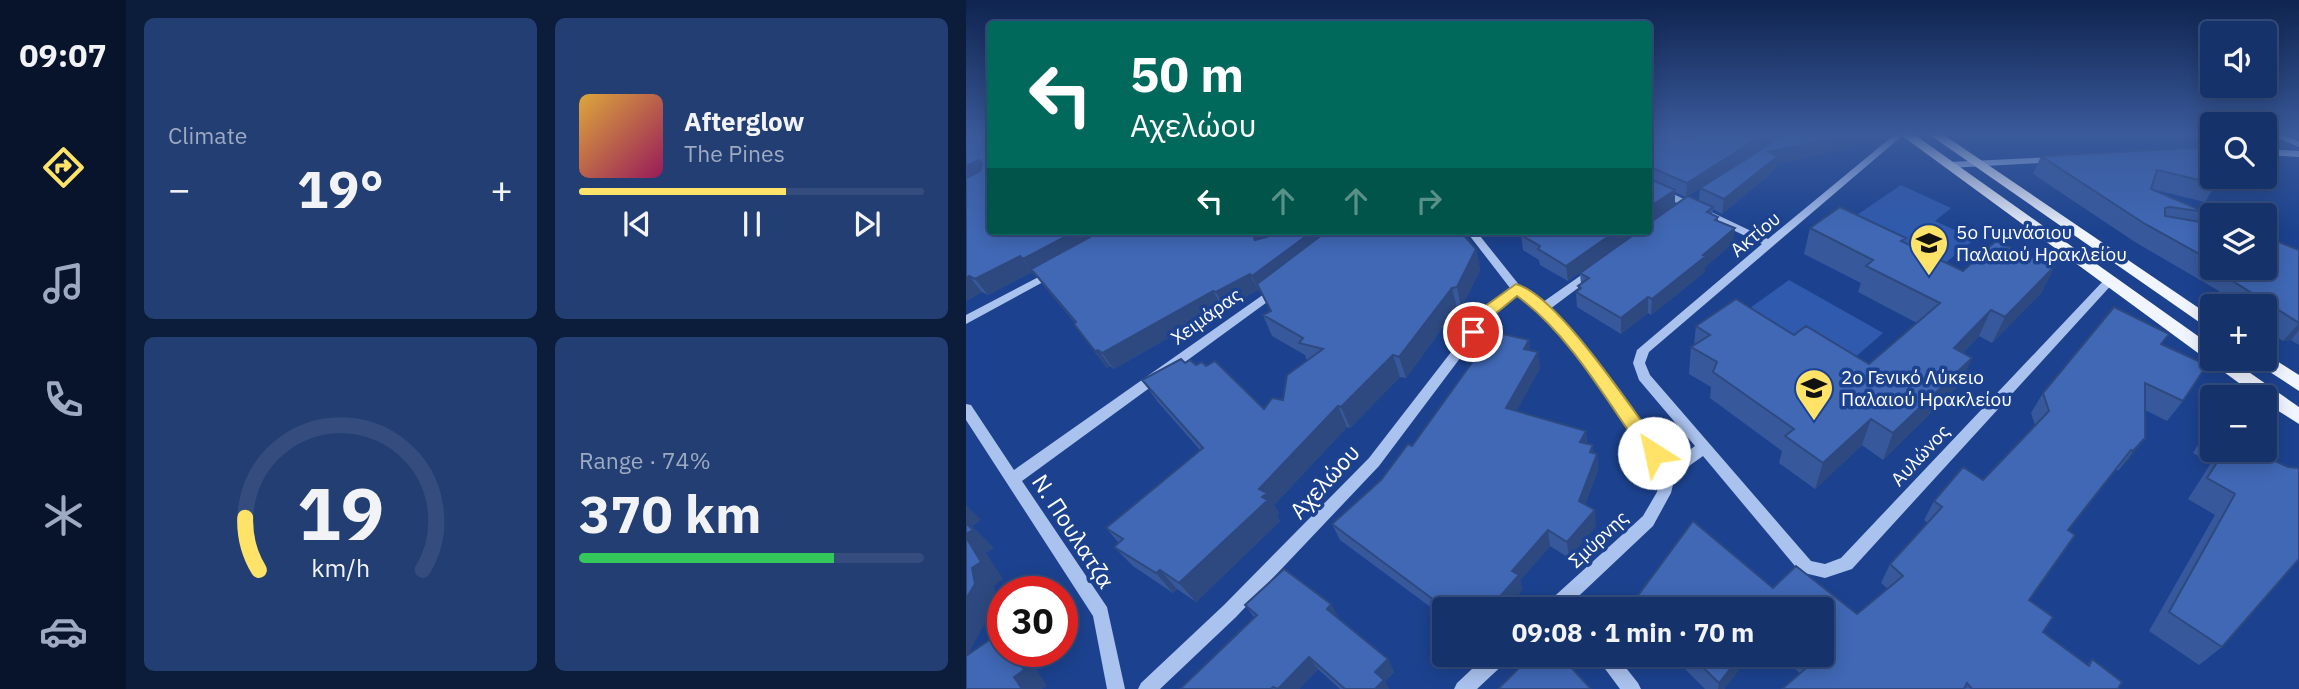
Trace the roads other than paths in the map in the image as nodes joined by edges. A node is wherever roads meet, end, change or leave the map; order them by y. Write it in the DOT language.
graph roads {
  1 [pos="1861,167"];
  2 [pos="1952,167"];
  3 [pos="1982,167"];
  4 [pos="1652,187"];
  5 [pos="1697,197"];
  6 [pos="1686,204"];
  7 [pos="1675,212"];
  8 [pos="1474,235"];
  9 [pos="1770,244"];
  10 [pos="1598,268"];
  11 [pos="1059,269"];
  12 [pos="2109,281"];
  13 [pos="1285,283"];
  14 [pos="1516,289"];
  15 [pos="1543,308"];
  16 [pos="2200,317"];
  17 [pos="966,320"];
  18 [pos="2200,325"];
  19 [pos="2177,329"];
  20 [pos="2200,346"];
  21 [pos="2277,369"];
  22 [pos="2235,371"];
  23 [pos="2299,384"];
  24 [pos="966,409"];
  25 [pos="2299,417"];
  26 [pos="1704,447"];
  27 [pos="1668,473"];
  28 [pos="1013,479"];
  29 [pos="1569,597"];
  30 [pos="1488,667"];
  31 [pos="1614,667"];
  32 [pos="1116,689"];
  33 [pos="1147,689"];
  34 [pos="1463,689"];
  35 [pos="1632,689"];
  1 -- 9 [label="street, Ακτίου"];
  2 -- 12 [label="main road"];
  3 -- 16 [label="main road"];
  4 -- 6 [label="street"];
  5 -- 6 [label="street"];
  6 -- 7 [label="street"];
  6 -- 9 [label="street"];
  8 -- 14 [label="street"];
  9 -- 26 [label="street, Ακτίου"];
  10 -- 15 [label="street"];
  11 -- 17 [label="street"];
  12 -- 19 [label="main road"];
  12 -- 26 [label="street, Αυλώνος"];
  13 -- 28 [label="street, Χειμάρας"];
  14 -- 15 [label="street"];
  14 -- 33 [label="street, Αχελώου"];
  15 -- 27 [label="street"];
  18 -- 19 [label="main road"];
  19 -- 20 [label="main road"];
  21 -- 23 [label="main road"];
  22 -- 25 [label="main road"];
  24 -- 28 [label="street, Ν. Πουλατζα"];
  26 -- 27 [label="street"];
  27 -- 29 [label="street, Σμύρνης"];
  28 -- 32 [label="street, Ν. Πουλατζα"];
  30 -- 34 [label="street"];
  31 -- 35 [label="street"];
}
